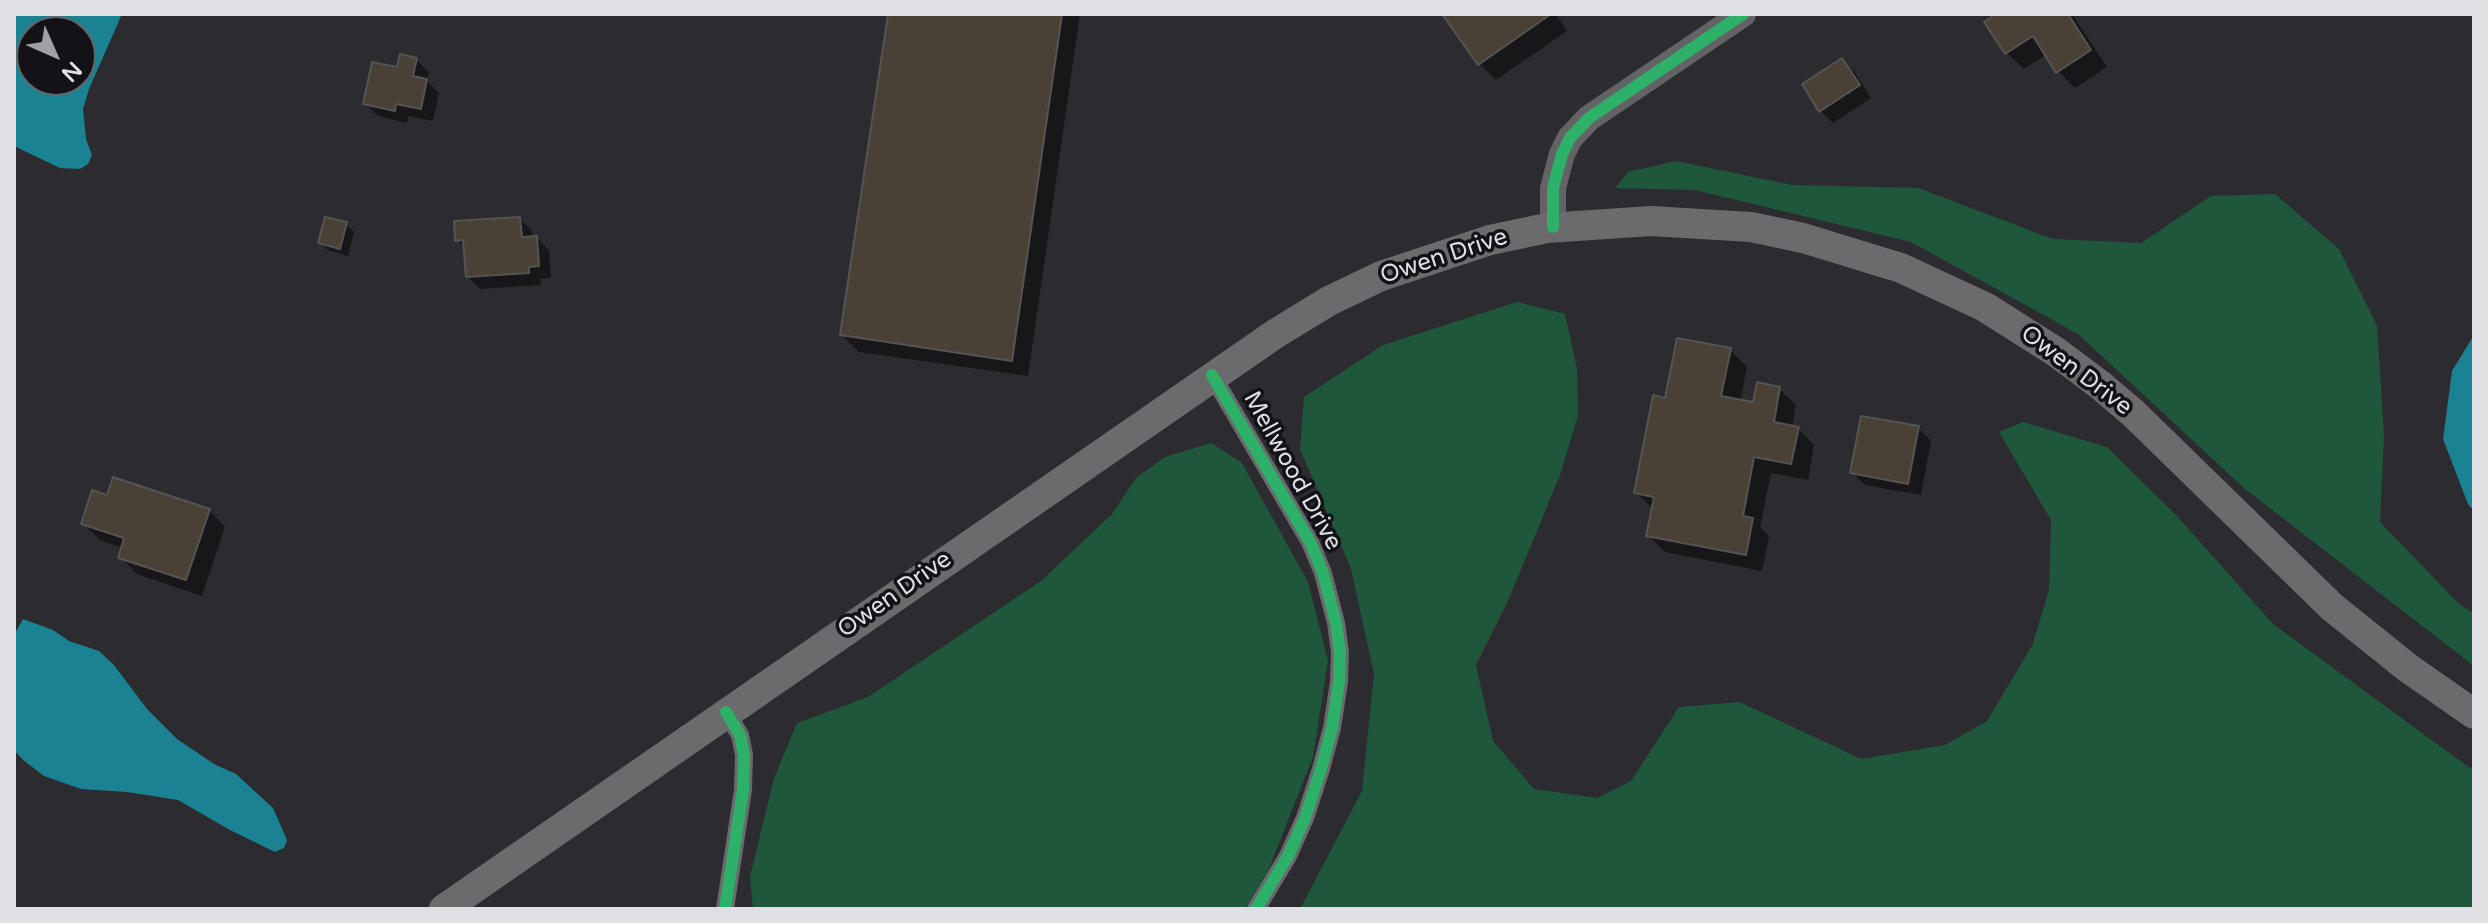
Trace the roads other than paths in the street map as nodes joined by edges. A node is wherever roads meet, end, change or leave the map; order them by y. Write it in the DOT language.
graph roads {
  1 [pos="1743,14"];
  2 [pos="1553,227"];
  3 [pos="1212,375"];
  4 [pos="726,712"];
  5 [pos="2474,714"];
  6 [pos="444,909"];
  7 [pos="725,909"];
  8 [pos="1256,909"];
  1 -- 2 [label="street"];
  2 -- 3 [label="main road, Owen Drive"];
  2 -- 5 [label="main road, Owen Drive"];
  3 -- 4 [label="main road, Owen Drive"];
  3 -- 8 [label="street, Mellwood Drive"];
  4 -- 6 [label="main road, Owen Drive"];
  4 -- 7 [label="street"];
}
